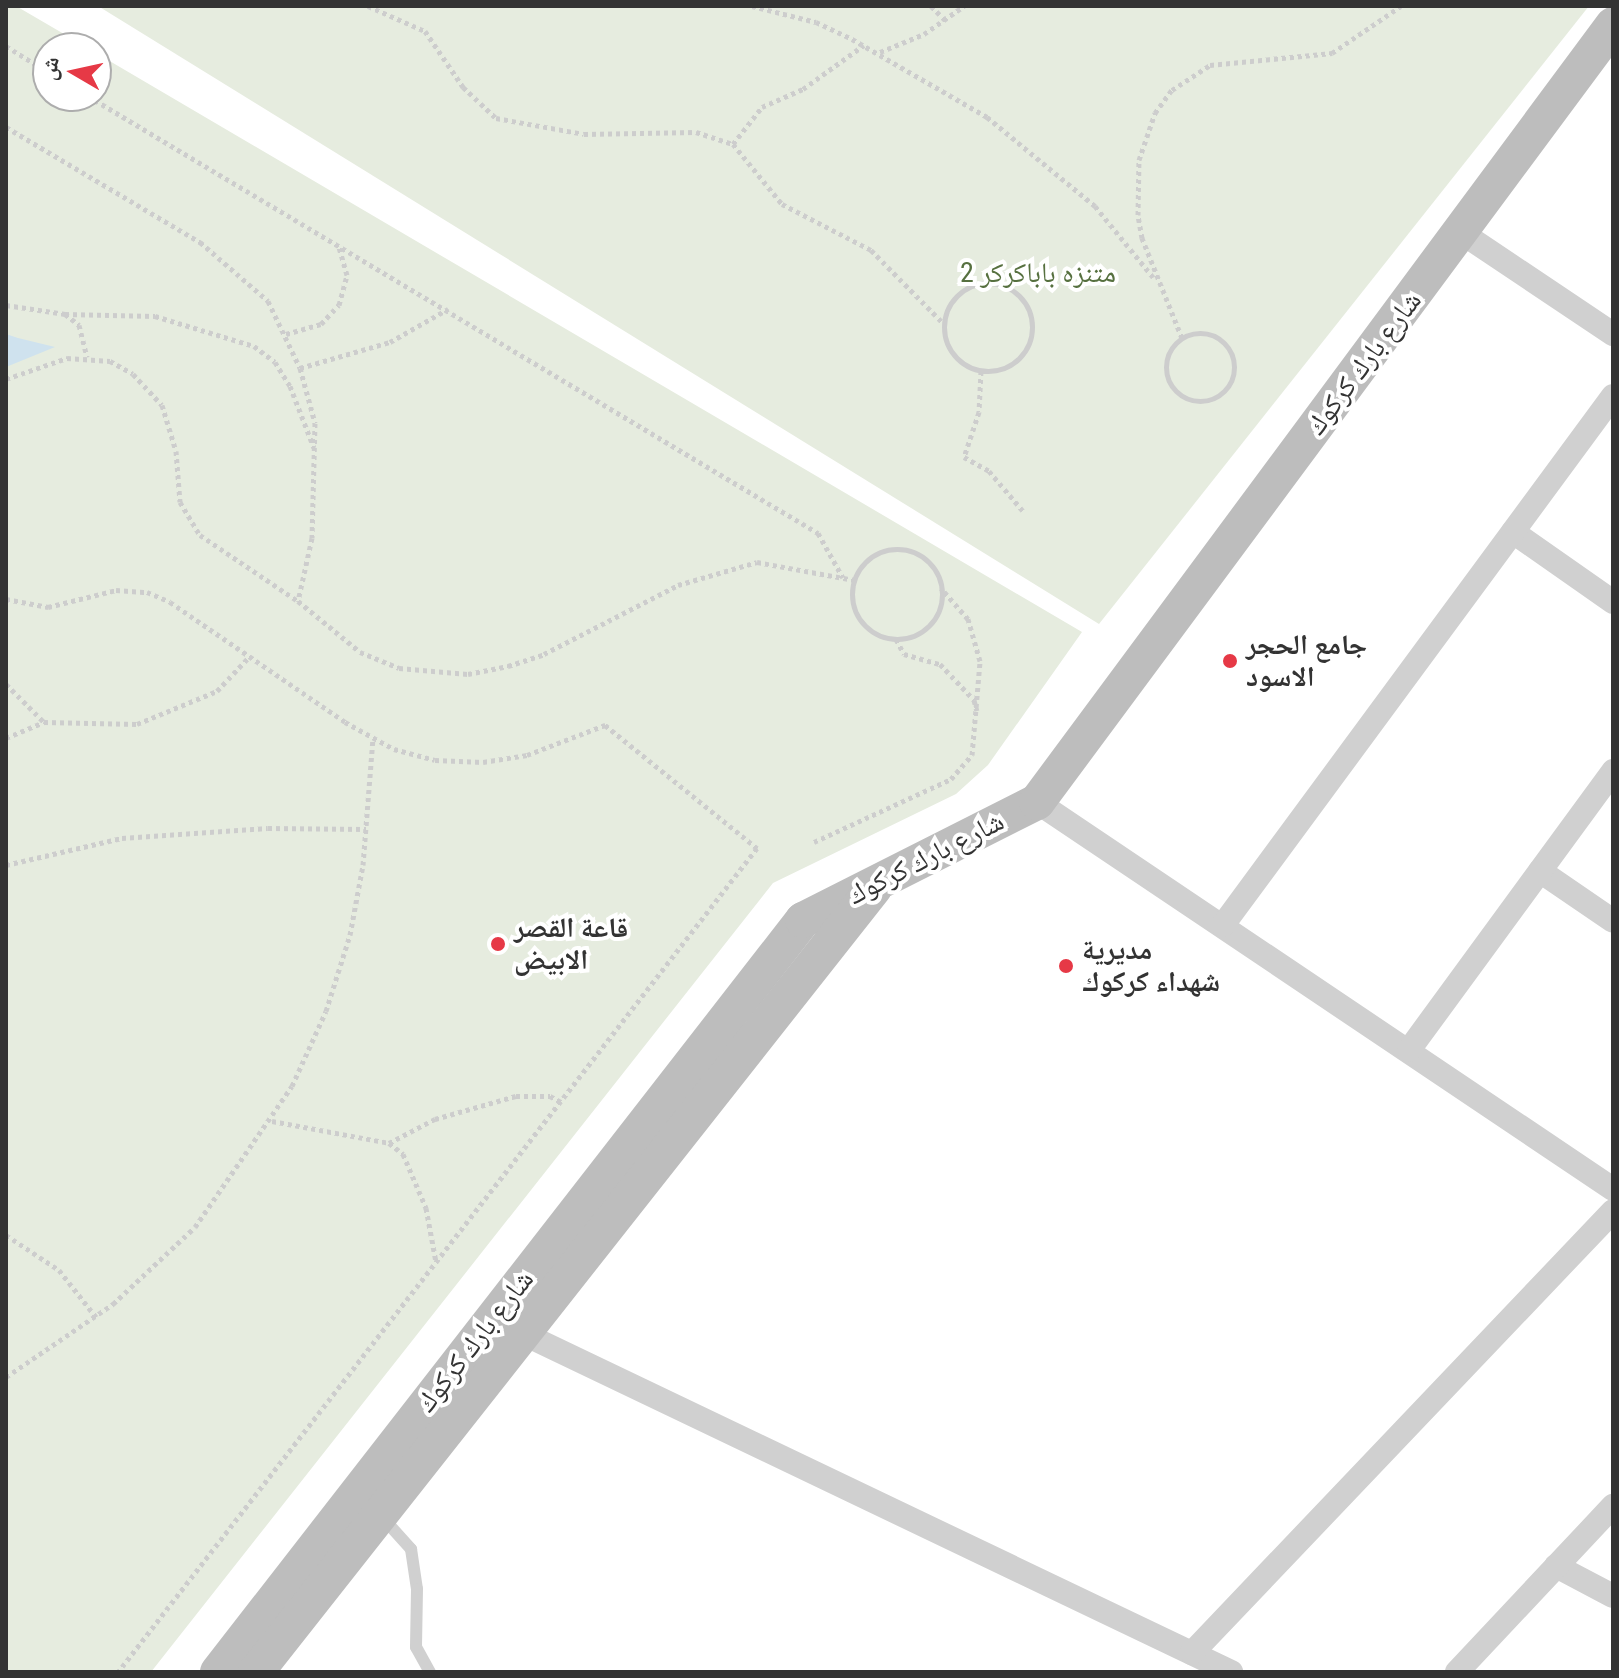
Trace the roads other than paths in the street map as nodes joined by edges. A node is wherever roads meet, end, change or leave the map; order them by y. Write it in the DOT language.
graph roads {
  1 [pos="1607,46"];
  2 [pos="1462,233"];
  3 [pos="1613,334"];
  4 [pos="1613,396"];
  5 [pos="1513,532"];
  6 [pos="1613,602"];
  7 [pos="1613,771"];
  8 [pos="1037,802"];
  9 [pos="1540,871"];
  10 [pos="880,880"];
  11 [pos="1613,921"];
  12 [pos="1223,925"];
  13 [pos="1409,1050"];
  14 [pos="1613,1189"];
  15 [pos="1613,1211"];
  16 [pos="524,1334"];
  17 [pos="1613,1506"];
  18 [pos="380,1515"];
  19 [pos="1556,1566"];
  20 [pos="1613,1596"];
  21 [pos="1192,1653"];
  22 [pos="218,1672"];
  23 [pos="256,1672"];
  24 [pos="430,1672"];
  25 [pos="1231,1672"];
  26 [pos="1457,1672"];
  1 -- 2 [label="main road, شارع بارك كركوك"];
  2 -- 3 [label="street"];
  2 -- 8 [label="main road, شارع بارك كركوك"];
  4 -- 5 [label="street"];
  5 -- 6 [label="street"];
  5 -- 12 [label="street"];
  7 -- 9 [label="street"];
  8 -- 10 [label="main road, شارع بارك كركوك"];
  8 -- 12 [label="street"];
  9 -- 11 [label="street"];
  9 -- 13 [label="street"];
  10 -- 16 [label="main road"];
  10 -- 22 [label="main road, شارع بارك كركوك"];
  12 -- 13 [label="street"];
  13 -- 14 [label="street"];
  15 -- 21 [label="street"];
  16 -- 18 [label="main road"];
  16 -- 21 [label="street"];
  17 -- 19 [label="street"];
  18 -- 23 [label="main road"];
  18 -- 24 [label="lane"];
  19 -- 20 [label="street"];
  19 -- 26 [label="street"];
  21 -- 25 [label="street"];
}
